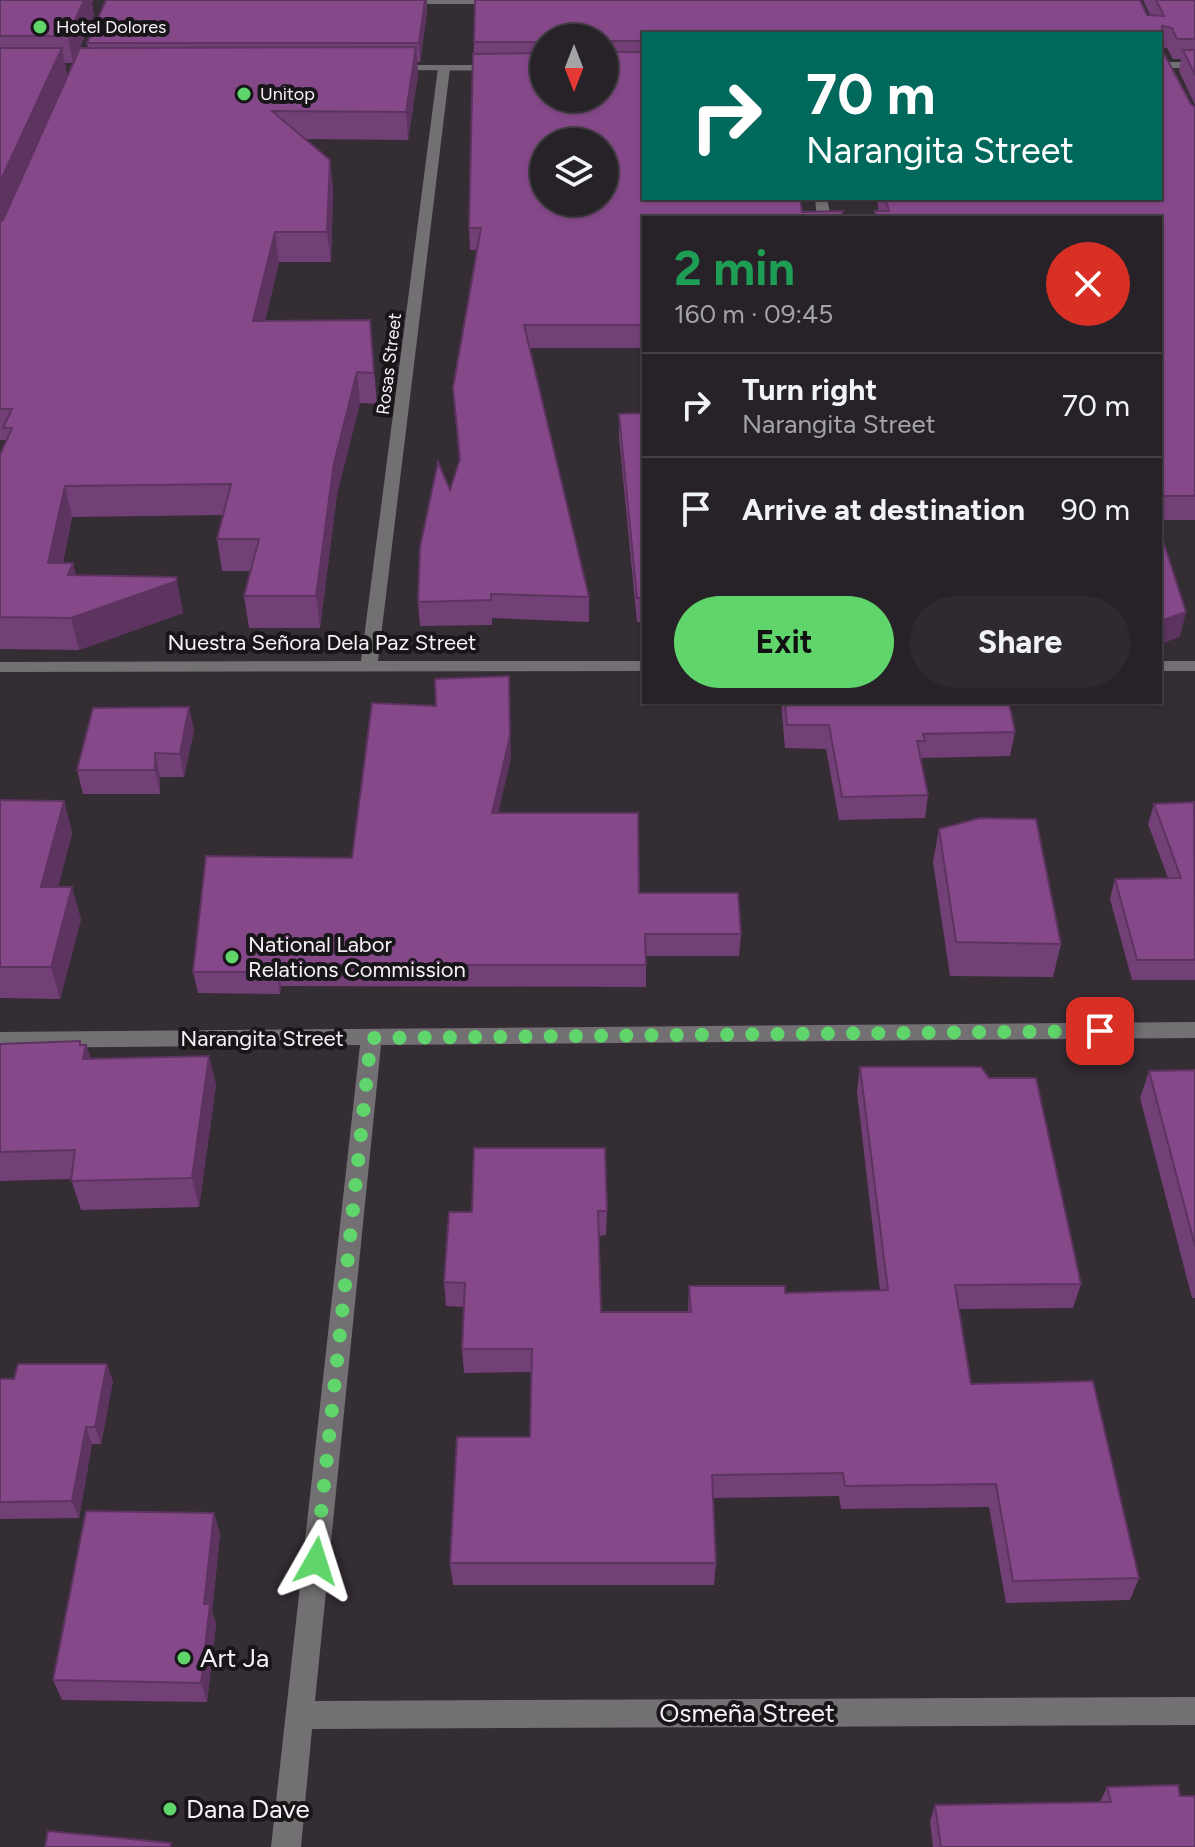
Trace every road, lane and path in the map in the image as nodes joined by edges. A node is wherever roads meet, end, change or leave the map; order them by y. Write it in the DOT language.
graph roads {
  1 [pos="388,1"];
  2 [pos="513,1"];
  3 [pos="1195,65"];
  4 [pos="380,68"];
  5 [pos="444,68"];
  6 [pos="530,68"];
  7 [pos="1166,69"];
  8 [pos="369,665"];
  9 [pos="642,666"];
  10 [pos="1162,666"];
  11 [pos="1195,666"];
  12 [pos="0,667"];
  13 [pos="1195,1030"];
  14 [pos="371,1038"];
  15 [pos="0,1040"];
  16 [pos="1195,1711"];
  17 [pos="300,1715"];
  18 [pos="286,1847"];
  1 -- 2 [label="street"];
  3 -- 7 [label="street"];
  4 -- 5 [label="street"];
  5 -- 6 [label="street"];
  5 -- 8 [label="street, Rosas Street"];
  8 -- 9 [label="street, Nuestra Señora Dela Paz Street"];
  8 -- 12 [label="street, Nuestra Señora Dela Paz Street"];
  10 -- 11 [label="street"];
  13 -- 14 [label="street, Narangita Street"];
  14 -- 15 [label="street, Narangita Street"];
  14 -- 17 [label="street"];
  16 -- 17 [label="street, Osmeña Street"];
  17 -- 18 [label="street"];
}
